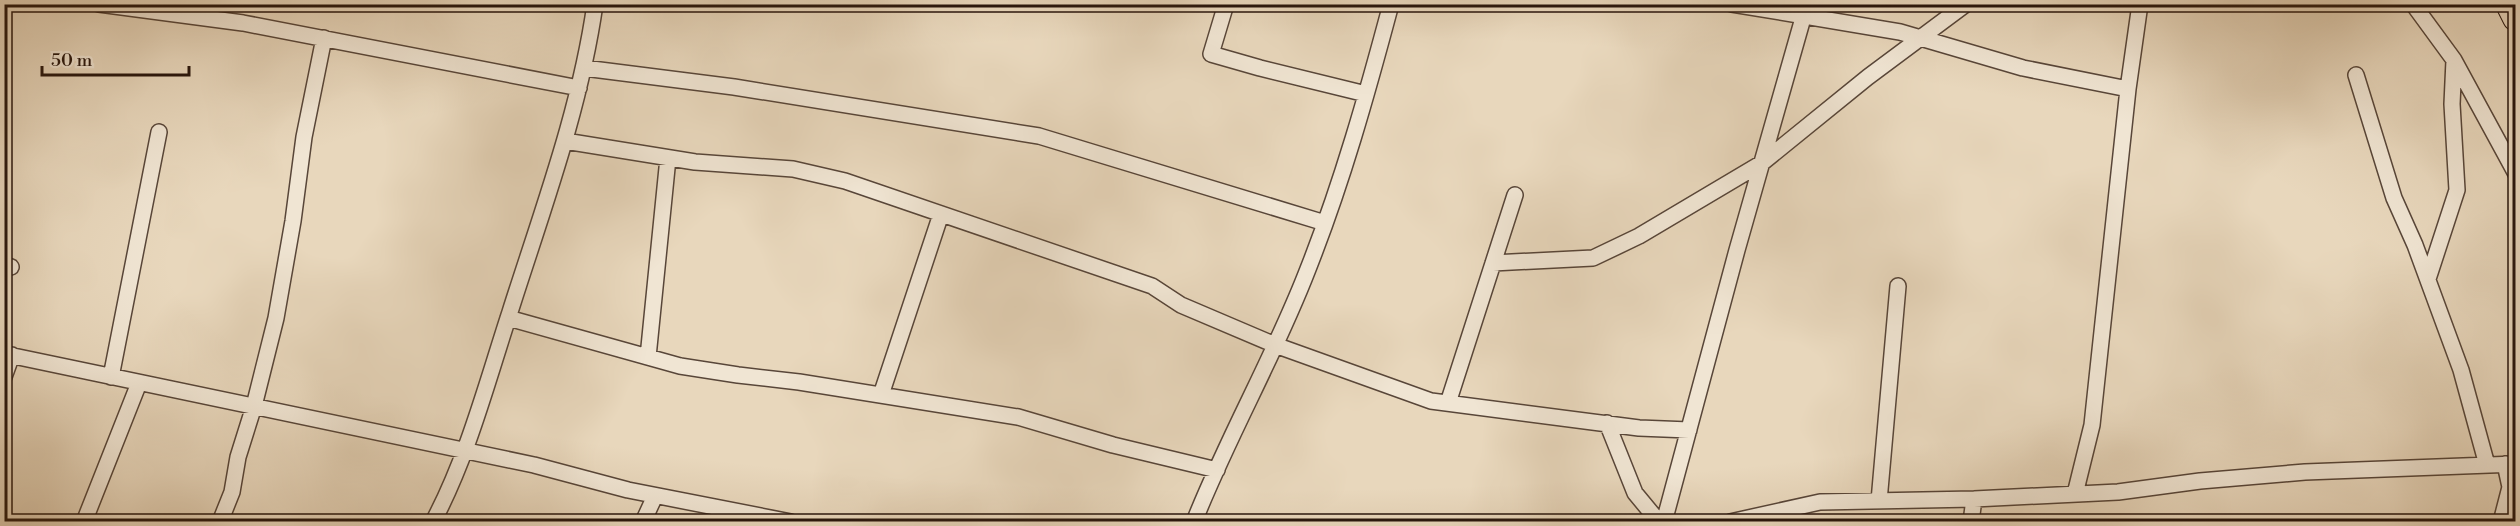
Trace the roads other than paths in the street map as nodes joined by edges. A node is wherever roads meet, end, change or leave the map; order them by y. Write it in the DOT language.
graph roads {
  1 [pos="99,4"];
  2 [pos="595,4"];
  3 [pos="1226,4"];
  4 [pos="1391,4"];
  5 [pos="1732,4"];
  6 [pos="1966,4"];
  7 [pos="2140,4"];
  8 [pos="2413,4"];
  9 [pos="2509,4"];
  10 [pos="1805,11"];
  11 [pos="2516,18"];
  12 [pos="324,38"];
  13 [pos="1920,38"];
  14 [pos="2454,60"];
  15 [pos="584,68"];
  16 [pos="2356,75"];
  17 [pos="579,88"];
  18 [pos="2128,89"];
  19 [pos="1366,94"];
  20 [pos="159,132"];
  21 [pos="565,141"];
  22 [pos="668,158"];
  23 [pos="1762,163"];
  24 [pos="2516,174"];
  25 [pos="1515,195"];
  26 [pos="941,214"];
  27 [pos="1325,223"];
  28 [pos="1494,263"];
  29 [pos="2428,279"];
  30 [pos="1898,286"];
  31 [pos="508,318"];
  32 [pos="1275,345"];
  33 [pos="8,354"];
  34 [pos="648,357"];
  35 [pos="4,377"];
  36 [pos="111,377"];
  37 [pos="140,383"];
  38 [pos="881,395"];
  39 [pos="1448,403"];
  40 [pos="254,406"];
  41 [pos="1607,423"];
  42 [pos="1689,430"];
  43 [pos="463,450"];
  44 [pos="2510,464"];
  45 [pos="2487,465"];
  46 [pos="1217,470"];
  47 [pos="2075,494"];
  48 [pos="655,496"];
  49 [pos="1974,499"];
  50 [pos="1879,501"];
  51 [pos="1783,516"];
  52 [pos="84,522"];
  53 [pos="220,522"];
  54 [pos="433,522"];
  55 [pos="643,522"];
  56 [pos="791,522"];
  57 [pos="1194,522"];
  58 [pos="1659,522"];
  59 [pos="1664,522"];
  60 [pos="1730,522"];
  61 [pos="1971,522"];
  62 [pos="2501,522"];
  1 -- 12 [label="street"];
  2 -- 15 [label="street"];
  3 -- 19 [label="street"];
  4 -- 19 [label="street"];
  5 -- 10 [label="street"];
  6 -- 13 [label="street"];
  7 -- 18 [label="street"];
  8 -- 14 [label="street"];
  9 -- 11 [label="highway"];
  10 -- 13 [label="street"];
  10 -- 23 [label="street"];
  12 -- 17 [label="street"];
  12 -- 40 [label="street"];
  13 -- 18 [label="street"];
  13 -- 23 [label="street"];
  14 -- 24 [label="street"];
  14 -- 29 [label="street"];
  15 -- 17 [label="street"];
  15 -- 27 [label="street"];
  16 -- 29 [label="street"];
  17 -- 21 [label="street"];
  18 -- 47 [label="street"];
  19 -- 27 [label="street"];
  20 -- 36 [label="street"];
  21 -- 22 [label="street"];
  21 -- 31 [label="street"];
  22 -- 26 [label="street"];
  22 -- 34 [label="street"];
  23 -- 28 [label="street"];
  23 -- 42 [label="street"];
  25 -- 28 [label="street"];
  26 -- 32 [label="street"];
  26 -- 38 [label="street"];
  27 -- 32 [label="street"];
  28 -- 39 [label="street"];
  29 -- 45 [label="street"];
  30 -- 50 [label="street"];
  31 -- 34 [label="street"];
  31 -- 43 [label="street"];
  32 -- 39 [label="street"];
  32 -- 46 [label="street"];
  33 -- 35 [label="street"];
  33 -- 36 [label="street"];
  34 -- 38 [label="street"];
  36 -- 37 [label="street"];
  37 -- 40 [label="street"];
  37 -- 52 [label="street"];
  38 -- 46 [label="street"];
  39 -- 41 [label="street"];
  40 -- 43 [label="street"];
  40 -- 53 [label="street"];
  41 -- 42 [label="street"];
  41 -- 58 [label="street"];
  42 -- 59 [label="street"];
  43 -- 48 [label="street"];
  43 -- 54 [label="street"];
  44 -- 45 [label="street"];
  44 -- 62 [label="street"];
  45 -- 47 [label="street"];
  46 -- 57 [label="street"];
  47 -- 49 [label="street"];
  48 -- 55 [label="street"];
  48 -- 56 [label="street"];
  49 -- 50 [label="street"];
  49 -- 61 [label="street"];
  50 -- 51 [label="street"];
  51 -- 60 [label="street"];
}
